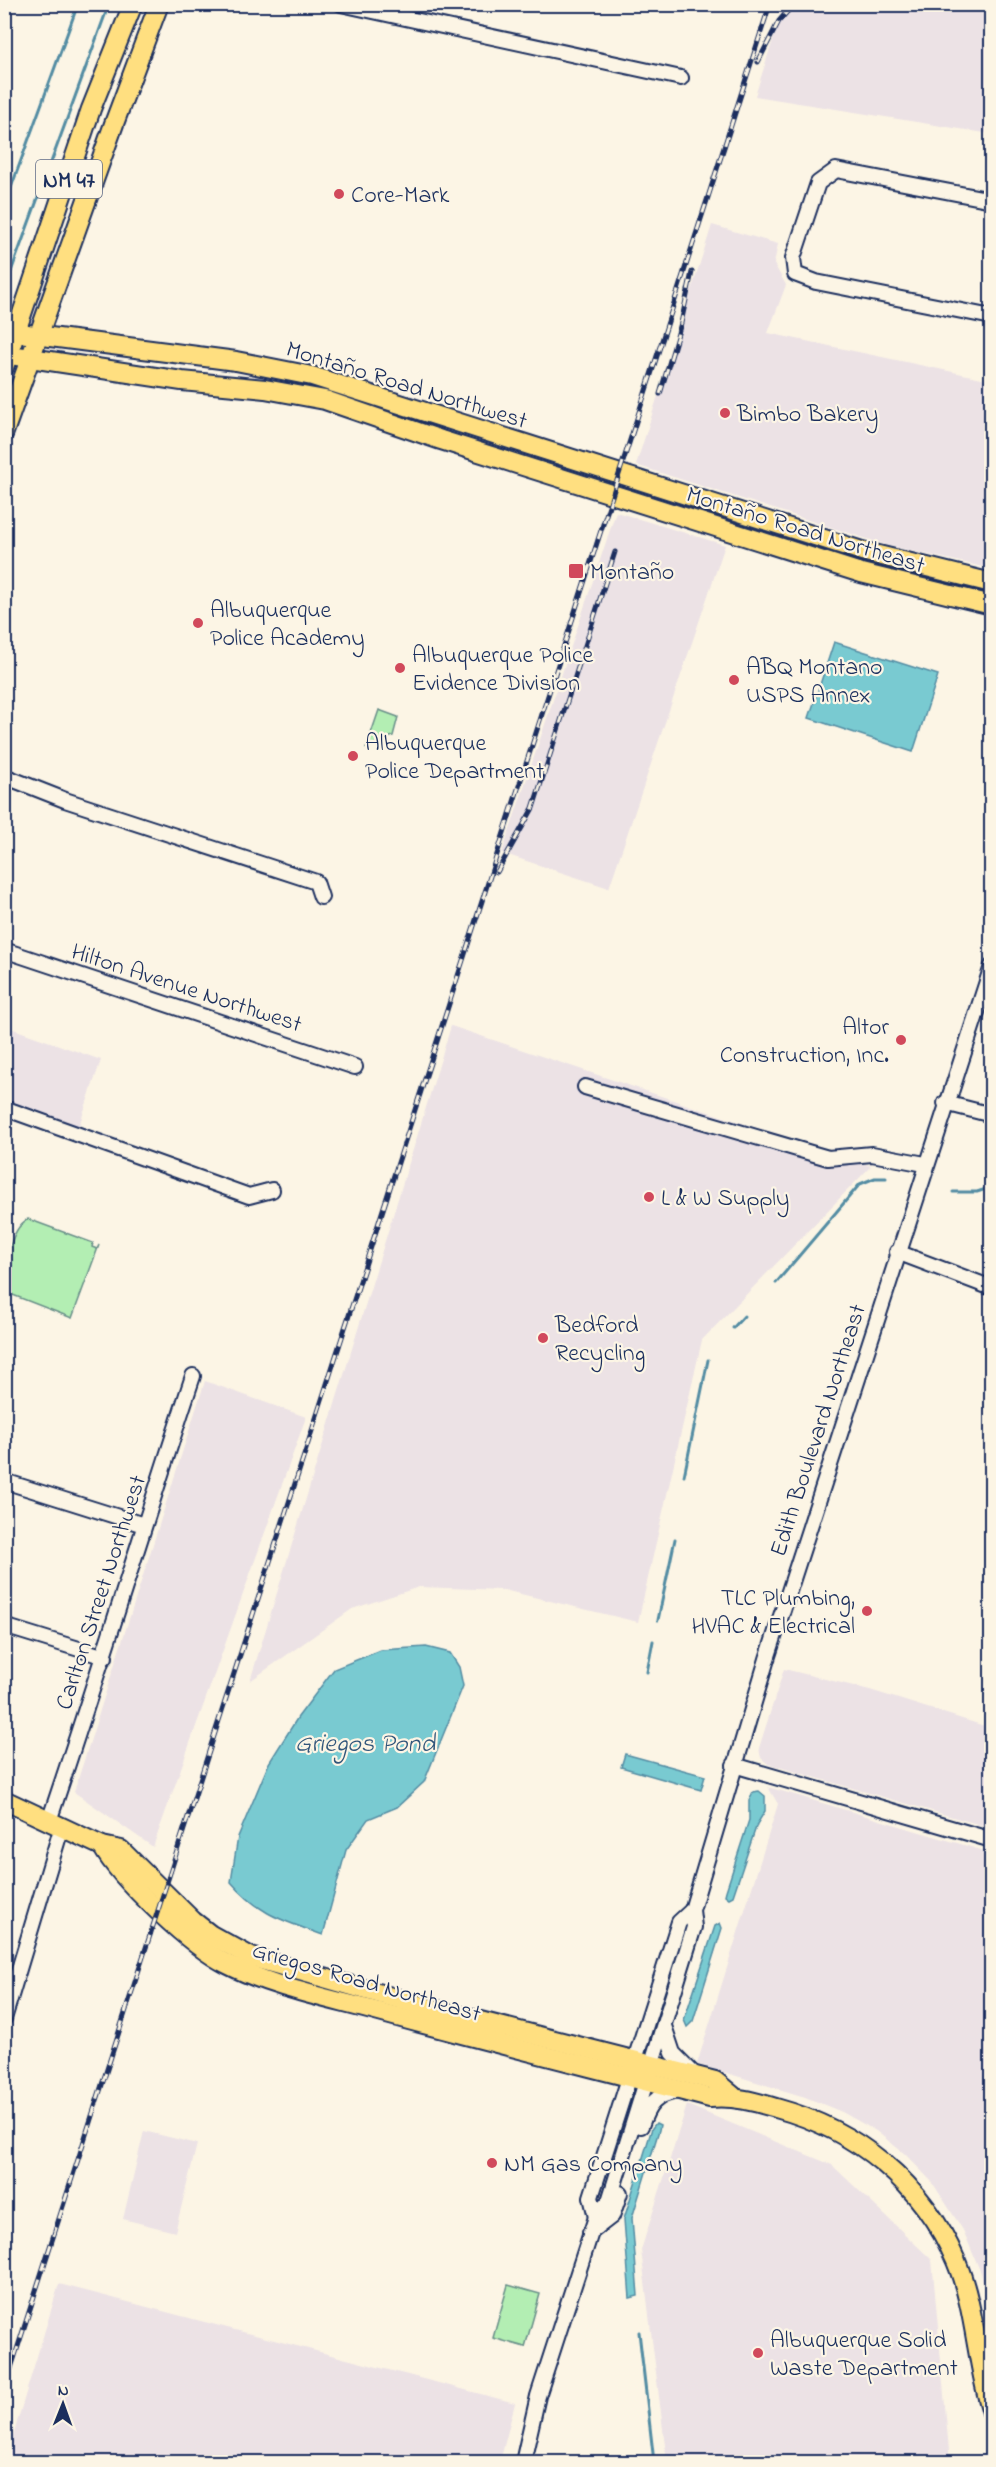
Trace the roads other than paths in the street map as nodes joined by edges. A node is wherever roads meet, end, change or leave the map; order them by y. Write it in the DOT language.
graph roads {
  1 [pos="133,4"];
  2 [pos="159,4"];
  3 [pos="341,4"];
  4 [pos="681,78"];
  5 [pos="992,200"];
  6 [pos="992,317"];
  7 [pos="11,332"];
  8 [pos="40,334"];
  9 [pos="33,357"];
  10 [pos="6,359"];
  11 [pos="4,432"];
  12 [pos="614,472"];
  13 [pos="608,493"];
  14 [pos="992,583"];
  15 [pos="992,605"];
  16 [pos="4,776"];
  17 [pos="321,897"];
  18 [pos="4,950"];
  19 [pos="992,966"];
  20 [pos="355,1067"];
  21 [pos="585,1087"];
  22 [pos="945,1103"];
  23 [pos="4,1108"];
  24 [pos="992,1115"];
  25 [pos="926,1164"];
  26 [pos="272,1190"];
  27 [pos="897,1252"];
  28 [pos="992,1288"];
  29 [pos="193,1376"];
  30 [pos="4,1481"];
  31 [pos="144,1526"];
  32 [pos="4,1626"];
  33 [pos="105,1658"];
  34 [pos="734,1765"];
  35 [pos="4,1800"];
  36 [pos="55,1823"];
  37 [pos="992,1840"];
  38 [pos="102,1846"];
  39 [pos="692,1910"];
  40 [pos="5,2016"];
  41 [pos="663,2025"];
  42 [pos="630,2068"];
  43 [pos="649,2072"];
  44 [pos="696,2076"];
  45 [pos="682,2090"];
  46 [pos="733,2096"];
  47 [pos="596,2217"];
  48 [pos="590,2232"];
  49 [pos="992,2412"];
  50 [pos="523,2463"];
  1 -- 7 [label="main road, NM 47"];
  2 -- 8 [label="main road, NM 47"];
  3 -- 4 [label="street"];
  5 -- 6 [label="street"];
  7 -- 8 [label="main road, Montaño Road Northwest"];
  7 -- 10 [label="main road, NM 47"];
  8 -- 9 [label="main road, NM 47"];
  8 -- 12 [label="main road, Montaño Road Northwest"];
  9 -- 10 [label="main road, Montaño Road Northwest"];
  9 -- 11 [label="main road, NM 47"];
  9 -- 13 [label="main road, Montaño Road Northwest"];
  12 -- 14 [label="main road, Montaño Road Northeast"];
  13 -- 15 [label="main road, Montaño Road Northeast"];
  16 -- 17 [label="street"];
  18 -- 20 [label="street, Hilton Avenue Northwest"];
  19 -- 22 [label="street, Edith Boulevard Northeast"];
  21 -- 25 [label="street"];
  22 -- 24 [label="street"];
  22 -- 25 [label="street, Edith Boulevard Northeast"];
  23 -- 26 [label="street"];
  25 -- 27 [label="street, Edith Boulevard Northeast"];
  27 -- 28 [label="street"];
  27 -- 34 [label="street, Edith Boulevard Northeast"];
  29 -- 31 [label="street, Carlton Street Northwest"];
  30 -- 31 [label="street"];
  31 -- 33 [label="street, Carlton Street Northwest"];
  32 -- 33 [label="street"];
  33 -- 36 [label="street, Carlton Street Northwest"];
  34 -- 37 [label="street"];
  34 -- 39 [label="street, Edith Boulevard Northeast"];
  35 -- 36 [label="main road, Griegos Road Northeast"];
  36 -- 38 [label="main road, Griegos Road Northeast"];
  36 -- 40 [label="street, Carlton Street Northwest"];
  38 -- 42 [label="main road, Griegos Road Northeast"];
  38 -- 42 [label="main road, Griegos Road Northeast"];
  39 -- 41 [label="street, Edith Boulevard Northeast"];
  39 -- 42 [label="street, Edith Boulevard Northeast"];
  41 -- 43 [label="street, Edith Boulevard Northeast"];
  41 -- 44 [label="street"];
  42 -- 43 [label="main road"];
  42 -- 47 [label="street, Edith Boulevard Northeast"];
  43 -- 44 [label="main road"];
  43 -- 45 [label="main road"];
  43 -- 47 [label="street, Edith Boulevard Northeast"];
  44 -- 46 [label="main road"];
  45 -- 46 [label="main road"];
  45 -- 48 [label="street"];
  46 -- 49 [label="main road"];
  47 -- 48 [label="street, Edith Boulevard Northeast"];
  48 -- 50 [label="street, Edith Boulevard Northeast"];
}
